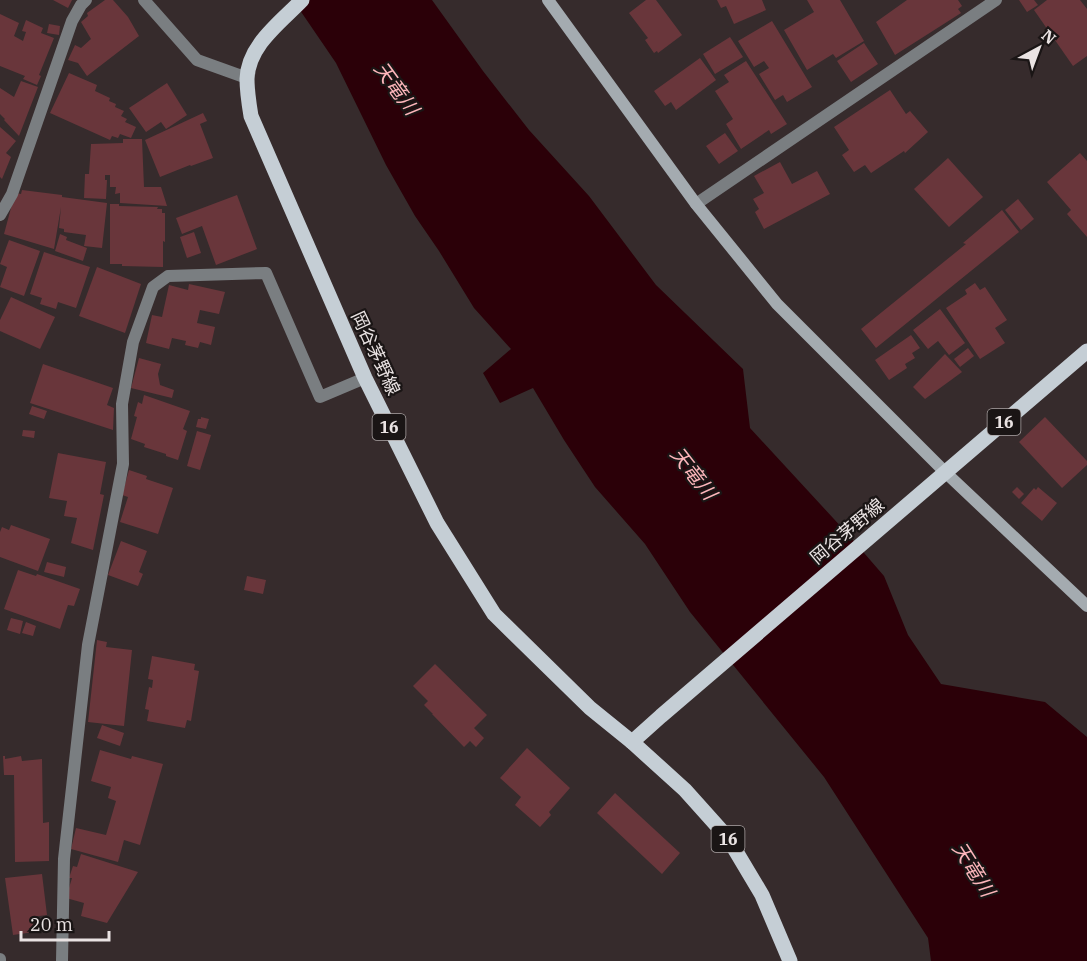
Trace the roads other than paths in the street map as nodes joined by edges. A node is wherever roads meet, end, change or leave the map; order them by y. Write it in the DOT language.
graph roads {
  1 [pos="86,0"];
  2 [pos="144,0"];
  3 [pos="302,0"];
  4 [pos="548,0"];
  5 [pos="996,0"];
  6 [pos="247,78"];
  7 [pos="696,204"];
  8 [pos="0,215"];
  9 [pos="1087,351"];
  10 [pos="365,378"];
  11 [pos="945,472"];
  12 [pos="1087,606"];
  13 [pos="633,741"];
  14 [pos="62,961"];
  15 [pos="790,961"];
  1 -- 8 [label="street"];
  2 -- 6 [label="street"];
  3 -- 6 [label="main road, 岡谷茅野線 / 16"];
  4 -- 7 [label="street"];
  5 -- 7 [label="street"];
  6 -- 10 [label="main road, 岡谷茅野線 / 16"];
  7 -- 11 [label="street"];
  9 -- 11 [label="main road, 岡谷茅野線 / 16"];
  10 -- 13 [label="main road, 岡谷茅野線 / 16"];
  10 -- 14 [label="street"];
  11 -- 12 [label="street"];
  11 -- 13 [label="main road, 岡谷茅野線 / 16"];
  13 -- 15 [label="main road, 岡谷茅野線 / 16"];
}
